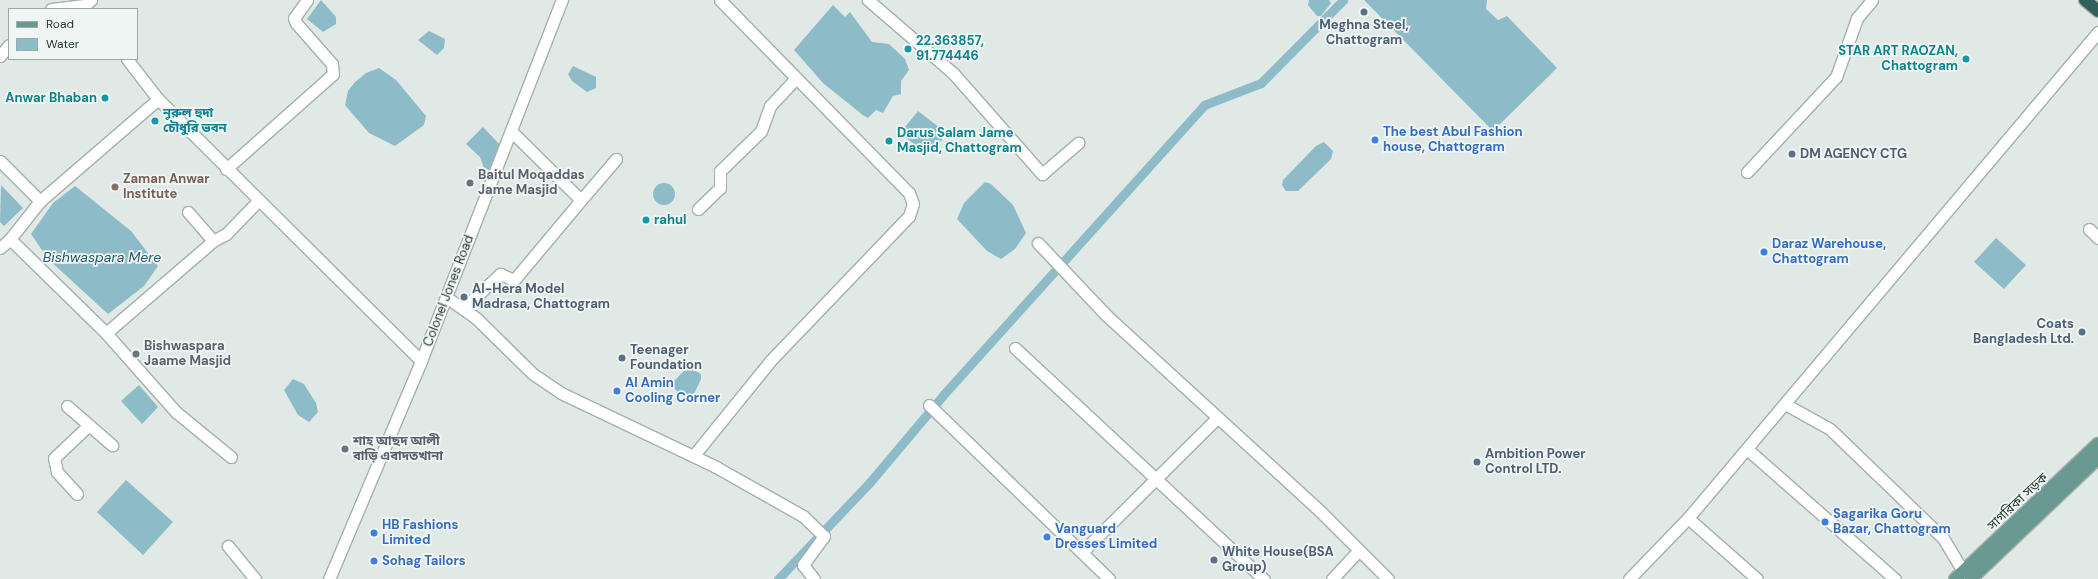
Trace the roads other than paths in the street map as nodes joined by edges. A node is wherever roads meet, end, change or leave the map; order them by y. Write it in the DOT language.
graph roads {
  1 [pos="307,0"];
  2 [pos="562,0"];
  3 [pos="720,0"];
  4 [pos="868,0"];
  5 [pos="1872,0"];
  6 [pos="2085,0"];
  7 [pos="85,4"];
  8 [pos="58,8"];
  9 [pos="2098,11"];
  10 [pos="2098,32"];
  11 [pos="8,46"];
  12 [pos="0,56"];
  13 [pos="128,60"];
  14 [pos="796,78"];
  15 [pos="158,99"];
  16 [pos="511,131"];
  17 [pos="1078,142"];
  18 [pos="616,159"];
  19 [pos="0,161"];
  20 [pos="226,169"];
  21 [pos="1747,172"];
  22 [pos="260,200"];
  23 [pos="581,200"];
  24 [pos="40,202"];
  25 [pos="698,209"];
  26 [pos="188,212"];
  27 [pos="2088,229"];
  28 [pos="10,238"];
  29 [pos="2098,238"];
  30 [pos="213,241"];
  31 [pos="1038,243"];
  32 [pos="0,248"];
  33 [pos="446,297"];
  34 [pos="464,308"];
  35 [pos="106,333"];
  36 [pos="1015,348"];
  37 [pos="421,362"];
  38 [pos="1785,404"];
  39 [pos="67,406"];
  40 [pos="932,409"];
  41 [pos="1216,419"];
  42 [pos="89,425"];
  43 [pos="2098,444"];
  44 [pos="112,445"];
  45 [pos="1747,449"];
  46 [pos="694,455"];
  47 [pos="231,457"];
  48 [pos="2098,458"];
  49 [pos="1154,479"];
  50 [pos="77,494"];
  51 [pos="1688,518"];
  52 [pos="228,546"];
  53 [pos="1358,551"];
  54 [pos="1082,552"];
  55 [pos="1963,576"];
  56 [pos="255,579"];
  57 [pos="329,579"];
  58 [pos="814,579"];
  59 [pos="1109,579"];
  60 [pos="1264,579"];
  61 [pos="1332,579"];
  62 [pos="1388,579"];
  63 [pos="1629,579"];
  64 [pos="1757,579"];
  65 [pos="1895,579"];
  1 -- 20 [label="street"];
  2 -- 16 [label="street, Colonel Jones Road"];
  3 -- 14 [label="street"];
  4 -- 17 [label="street"];
  5 -- 21 [label="street"];
  6 -- 9 [label="highway"];
  7 -- 8 [label="street"];
  10 -- 38 [label="street"];
  11 -- 12 [label="street"];
  13 -- 15 [label="street"];
  14 -- 25 [label="street"];
  14 -- 46 [label="street"];
  15 -- 20 [label="street"];
  15 -- 24 [label="street"];
  16 -- 23 [label="street"];
  16 -- 33 [label="street, Colonel Jones Road"];
  18 -- 23 [label="street"];
  19 -- 24 [label="street"];
  20 -- 22 [label="street"];
  22 -- 30 [label="street"];
  22 -- 37 [label="street"];
  23 -- 34 [label="street"];
  24 -- 28 [label="street"];
  26 -- 30 [label="street"];
  27 -- 29 [label="street"];
  28 -- 32 [label="street"];
  28 -- 35 [label="street"];
  30 -- 35 [label="street"];
  31 -- 41 [label="street"];
  33 -- 34 [label="street"];
  33 -- 37 [label="street, Colonel Jones Road"];
  34 -- 46 [label="street"];
  35 -- 47 [label="street"];
  36 -- 49 [label="street"];
  37 -- 57 [label="street, Colonel Jones Road"];
  38 -- 45 [label="street"];
  38 -- 55 [label="street"];
  39 -- 42 [label="street"];
  40 -- 54 [label="street"];
  41 -- 49 [label="street"];
  41 -- 53 [label="street"];
  42 -- 44 [label="street"];
  42 -- 50 [label="street"];
  43 -- 55 [label="main road, সাগরিকা সড়ক"];
  45 -- 51 [label="street"];
  45 -- 65 [label="street"];
  46 -- 58 [label="street"];
  48 -- 55 [label="main road"];
  49 -- 54 [label="street"];
  49 -- 60 [label="street"];
  51 -- 63 [label="street"];
  51 -- 64 [label="street"];
  52 -- 56 [label="street"];
  53 -- 61 [label="street"];
  53 -- 62 [label="street"];
  54 -- 59 [label="street"];
}
